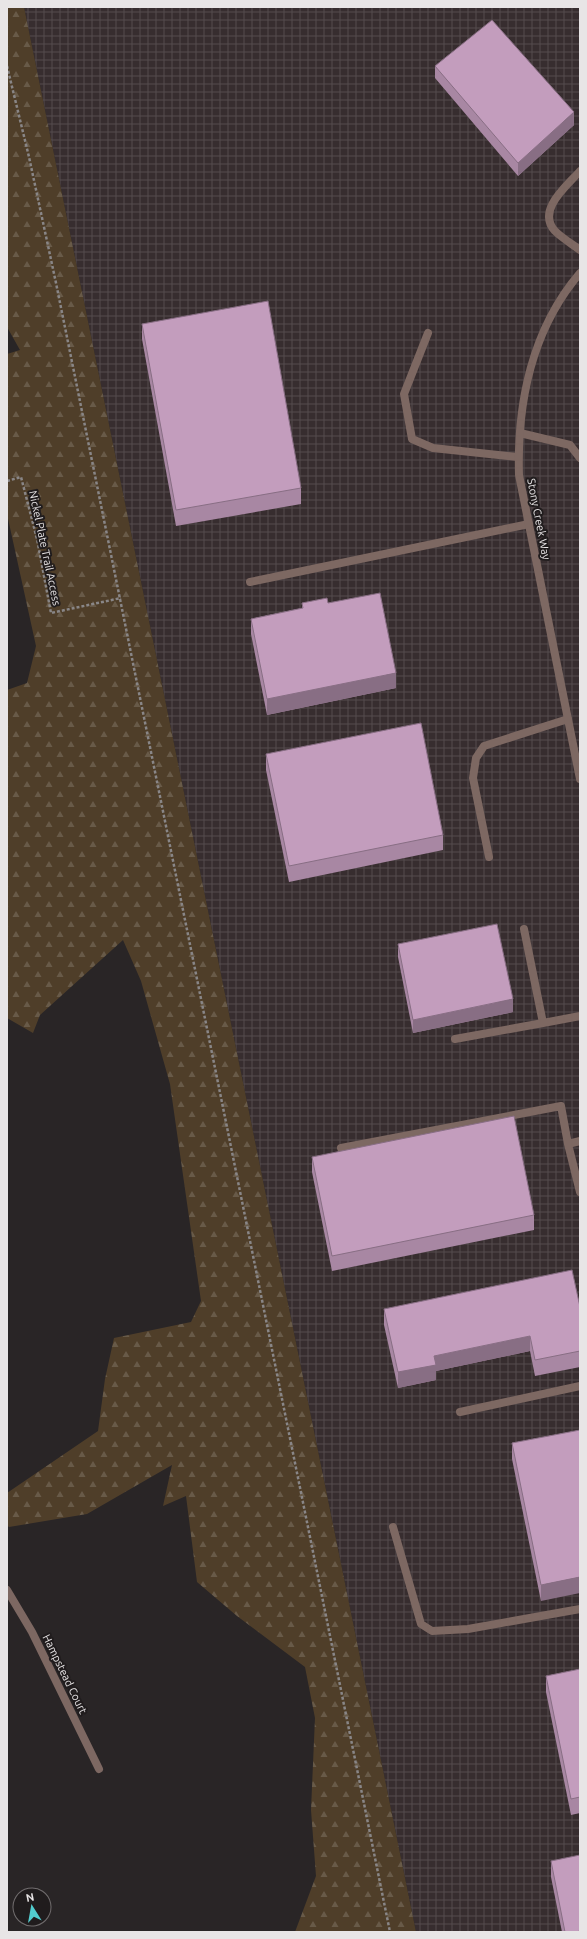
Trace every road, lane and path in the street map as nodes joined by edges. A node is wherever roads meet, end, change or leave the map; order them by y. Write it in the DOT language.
graph roads {
  1 [pos="7,66"];
  2 [pos="580,172"];
  3 [pos="580,250"];
  4 [pos="580,273"];
  5 [pos="428,333"];
  6 [pos="520,433"];
  7 [pos="518,458"];
  8 [pos="580,458"];
  9 [pos="7,481"];
  10 [pos="529,524"];
  11 [pos="250,582"];
  12 [pos="121,598"];
  13 [pos="568,719"];
  14 [pos="580,778"];
  15 [pos="489,857"];
  16 [pos="524,929"];
  17 [pos="580,1016"];
  18 [pos="542,1023"];
  19 [pos="455,1039"];
  20 [pos="580,1141"];
  21 [pos="568,1144"];
  22 [pos="342,1148"];
  23 [pos="580,1192"];
  24 [pos="580,1386"];
  25 [pos="460,1412"];
  26 [pos="393,1527"];
  27 [pos="7,1590"];
  28 [pos="580,1610"];
  29 [pos="99,1769"];
  30 [pos="390,1932"];
  1 -- 12 [label="path"];
  2 -- 3 [label="street"];
  4 -- 6 [label="street, Stony Creek Way"];
  5 -- 7 [label="street"];
  6 -- 7 [label="street, Stony Creek Way"];
  6 -- 8 [label="street"];
  7 -- 10 [label="street, Stony Creek Way"];
  9 -- 12 [label="path, Nickel Plate Trail Access"];
  10 -- 11 [label="street"];
  10 -- 13 [label="street, Stony Creek Way"];
  12 -- 30 [label="path"];
  13 -- 14 [label="street, Stony Creek Way"];
  13 -- 15 [label="street"];
  16 -- 18 [label="street"];
  17 -- 18 [label="street"];
  18 -- 19 [label="street"];
  20 -- 21 [label="street"];
  21 -- 22 [label="street"];
  21 -- 23 [label="street"];
  24 -- 25 [label="street"];
  26 -- 28 [label="street"];
  27 -- 29 [label="street, Hampstead Court"];
}
